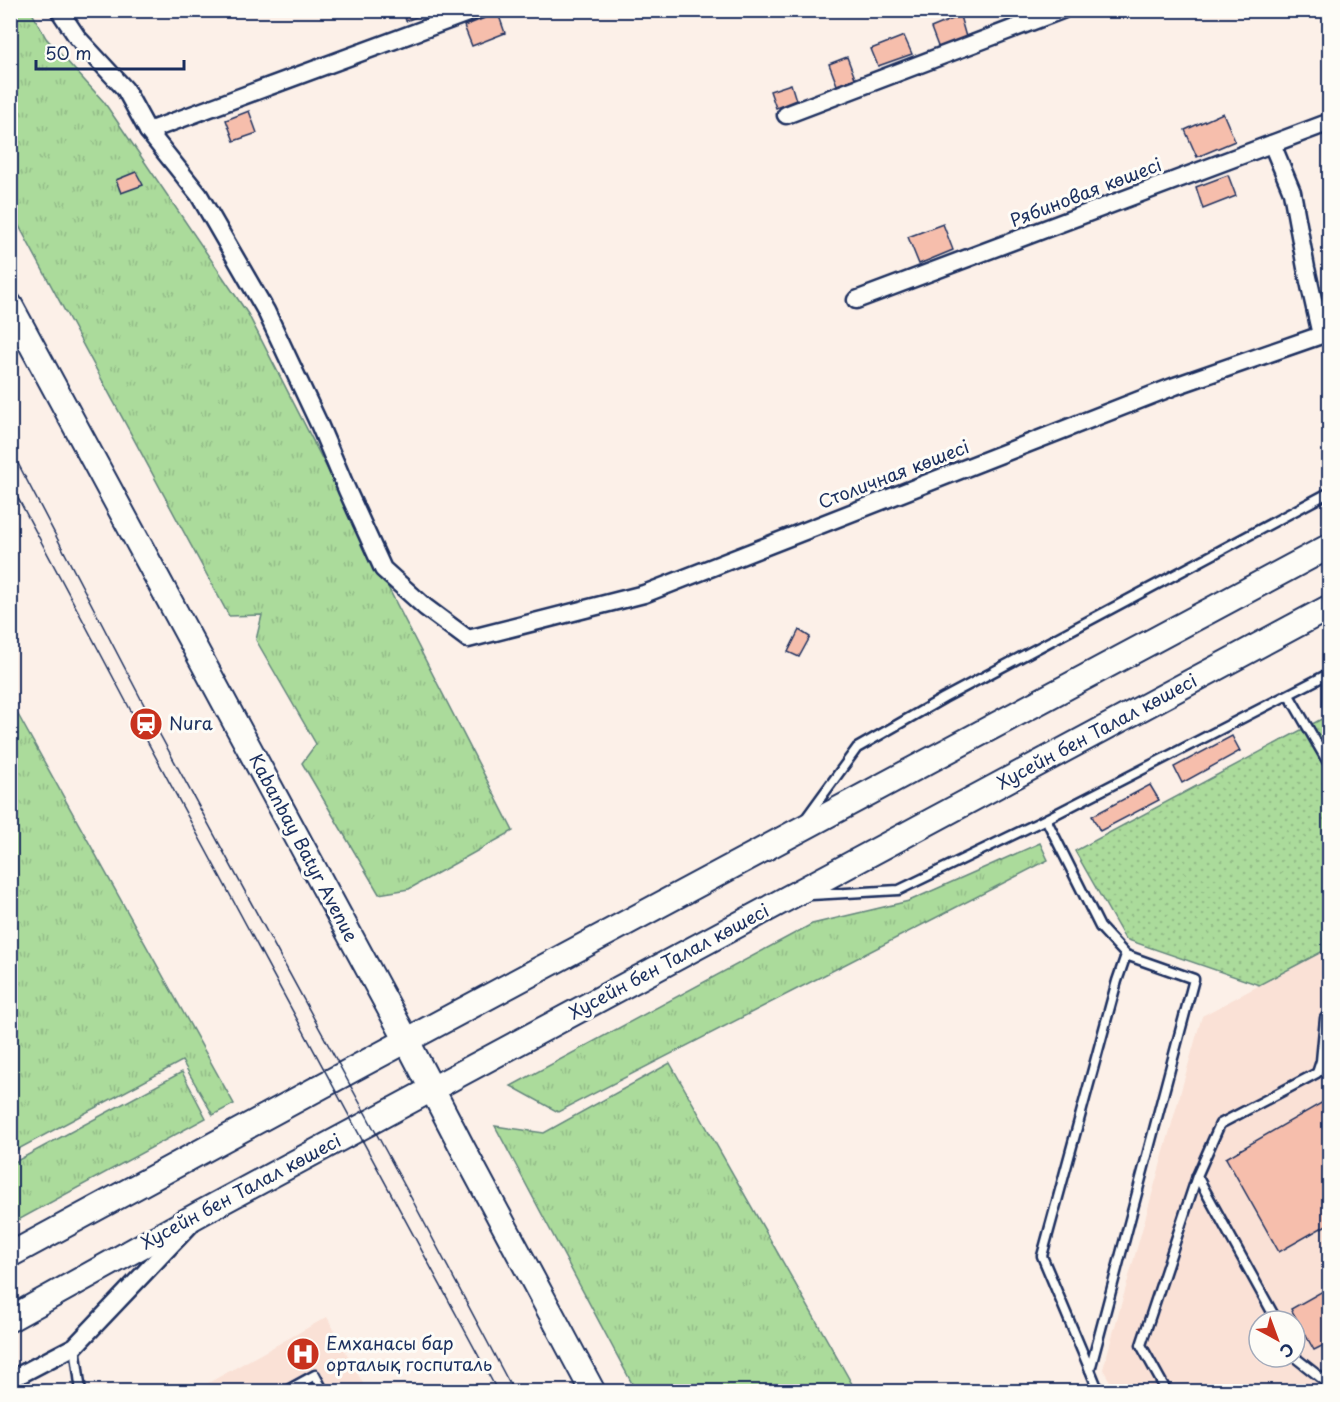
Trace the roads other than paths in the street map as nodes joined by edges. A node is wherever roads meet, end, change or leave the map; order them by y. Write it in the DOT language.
graph roads {
  1 [pos="59,10"];
  2 [pos="476,10"];
  3 [pos="1062,10"];
  4 [pos="786,115"];
  5 [pos="1329,122"];
  6 [pos="148,131"];
  7 [pos="1272,144"];
  8 [pos="856,300"];
  9 [pos="10,305"];
  10 [pos="1325,333"];
  11 [pos="1329,492"];
  12 [pos="1329,546"];
  13 [pos="1329,607"];
  14 [pos="1329,674"];
  15 [pos="1289,695"];
  16 [pos="1329,766"];
  17 [pos="1046,819"];
  18 [pos="794,833"];
  19 [pos="792,896"];
  20 [pos="1126,955"];
  21 [pos="1329,1013"];
  22 [pos="407,1041"];
  23 [pos="432,1090"];
  24 [pos="1197,1176"];
  25 [pos="201,1213"];
  26 [pos="10,1255"];
  27 [pos="1270,1309"];
  28 [pos="10,1319"];
  29 [pos="75,1346"];
  30 [pos="1307,1367"];
  31 [pos="1090,1370"];
  32 [pos="10,1380"];
  33 [pos="1329,1384"];
  34 [pos="81,1392"];
  35 [pos="284,1392"];
  36 [pos="324,1392"];
  37 [pos="593,1392"];
  38 [pos="1099,1392"];
  39 [pos="1167,1392"];
  1 -- 6 [label="street"];
  2 -- 6 [label="street"];
  3 -- 4 [label="street"];
  5 -- 7 [label="street, Рябиновая көшесі"];
  6 -- 10 [label="street, Столичная көшесі"];
  7 -- 8 [label="street, Рябиновая көшесі"];
  7 -- 10 [label="street"];
  9 -- 22 [label="street, Kabanbay Batyr Avenue"];
  11 -- 18 [label="lane"];
  12 -- 18 [label="street"];
  13 -- 19 [label="street, Хусейн бен Талал көшесі"];
  14 -- 15 [label="lane"];
  15 -- 16 [label="lane"];
  15 -- 17 [label="lane"];
  17 -- 19 [label="lane"];
  17 -- 20 [label="lane"];
  18 -- 22 [label="street"];
  19 -- 23 [label="street, Хусейн бен Талал көшесі"];
  20 -- 31 [label="lane"];
  20 -- 31 [label="lane"];
  21 -- 24 [label="lane"];
  22 -- 23 [label="street, Kabanbay Batyr Avenue"];
  22 -- 26 [label="street"];
  23 -- 25 [label="street, Хусейн бен Талал көшесі"];
  23 -- 37 [label="street, Kabanbay Batyr Avenue"];
  24 -- 27 [label="lane"];
  24 -- 39 [label="lane"];
  25 -- 28 [label="street, Хусейн бен Талал көшесі"];
  25 -- 29 [label="street"];
  29 -- 32 [label="street"];
  29 -- 34 [label="lane"];
  30 -- 33 [label="lane"];
  31 -- 38 [label="lane"];
  35 -- 36 [label="lane"];
}
